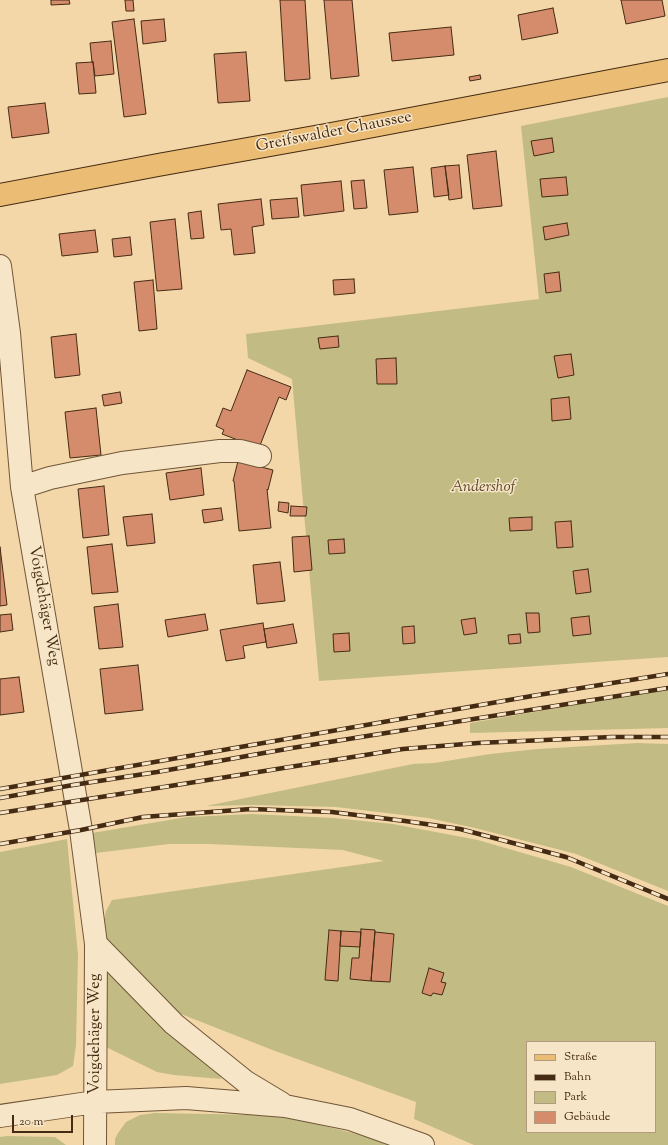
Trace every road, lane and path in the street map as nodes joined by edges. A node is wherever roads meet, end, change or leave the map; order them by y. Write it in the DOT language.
graph roads {
  1 [pos="668,70"];
  2 [pos="0,195"];
  3 [pos="0,266"];
  4 [pos="260,456"];
  5 [pos="22,487"];
  6 [pos="96,944"];
  7 [pos="95,1102"];
  8 [pos="285,1106"];
  9 [pos="0,1116"];
  10 [pos="95,1145"];
  11 [pos="423,1145"];
  1 -- 2 [label="main road, Greifswalder Chaussee"];
  3 -- 5 [label="street, Voigdehäger Weg"];
  4 -- 5 [label="street"];
  5 -- 6 [label="street, Voigdehäger Weg"];
  6 -- 7 [label="street, Voigdehäger Weg"];
  6 -- 8 [label="street, Voigdehäger Weg"];
  7 -- 8 [label="street, Voigdehäger Weg"];
  7 -- 9 [label="street"];
  7 -- 10 [label="street"];
  8 -- 11 [label="street, Voigdehäger Weg"];
}
